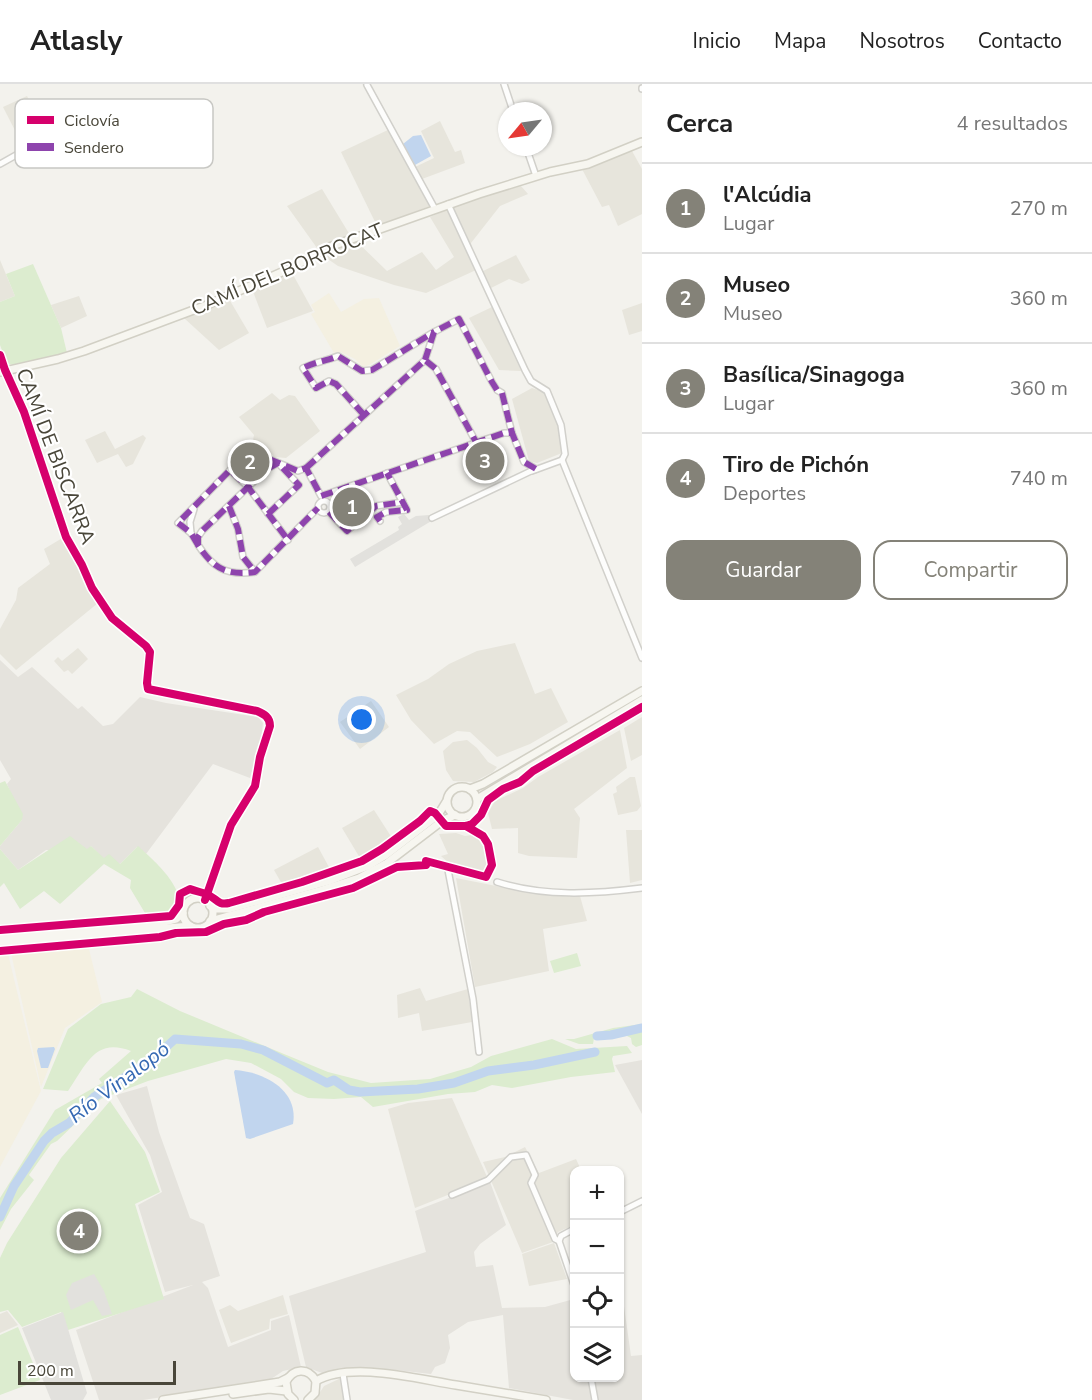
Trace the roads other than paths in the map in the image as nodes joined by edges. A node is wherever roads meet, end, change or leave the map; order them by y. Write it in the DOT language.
graph roads {
  1 [pos="504,84"];
  2 [pos="367,85"];
  3 [pos="510,102"];
  4 [pos="642,142"];
  5 [pos="15,156"];
  6 [pos="529,156"];
  7 [pos="0,164"];
  8 [pos="536,176"];
  9 [pos="448,204"];
  10 [pos="435,209"];
  11 [pos="434,333"];
  12 [pos="0,355"];
  13 [pos="425,360"];
  14 [pos="2,371"];
  15 [pos="364,415"];
  16 [pos="512,433"];
  17 [pos="476,442"];
  18 [pos="269,459"];
  19 [pos="562,460"];
  20 [pos="278,463"];
  21 [pos="306,468"];
  22 [pos="533,470"];
  23 [pos="387,473"];
  24 [pos="248,488"];
  25 [pos="322,499"];
  26 [pos="403,502"];
  27 [pos="196,505"];
  28 [pos="229,506"];
  29 [pos="318,508"];
  30 [pos="329,512"];
  31 [pos="268,514"];
  32 [pos="432,518"];
  33 [pos="380,521"];
  34 [pos="191,533"];
  35 [pos="288,540"];
  36 [pos="198,545"];
  37 [pos="255,572"];
  38 [pos="642,658"];
  39 [pos="642,691"];
  40 [pos="642,700"];
  41 [pos="470,789"];
  42 [pos="477,799"];
  43 [pos="447,802"];
  44 [pos="454,815"];
  45 [pos="448,870"];
  46 [pos="497,882"];
  47 [pos="642,888"];
  48 [pos="207,903"];
  49 [pos="183,912"];
  50 [pos="210,921"];
  51 [pos="190,926"];
  52 [pos="0,938"];
  53 [pos="0,943"];
  54 [pos="479,1052"];
  55 [pos="452,1195"];
  56 [pos="642,1201"];
  57 [pos="624,1210"];
  58 [pos="570,1231"];
  59 [pos="559,1241"];
  60 [pos="570,1274"];
  61 [pos="343,1374"];
  62 [pos="288,1378"];
  63 [pos="316,1381"];
  64 [pos="592,1382"];
  65 [pos="286,1391"];
  66 [pos="163,1400"];
  67 [pos="192,1400"];
  68 [pos="294,1400"];
  69 [pos="308,1400"];
  70 [pos="347,1400"];
  71 [pos="546,1400"];
  72 [pos="595,1400"];
  1 -- 3 [label="street"];
  2 -- 10 [label="street"];
  4 -- 8 [label="main road, CAMÍ DEL BORROCAT"];
  5 -- 7 [label="street"];
  6 -- 8 [label="street"];
  8 -- 9 [label="main road, CAMÍ DEL BORROCAT"];
  9 -- 10 [label="main road, CAMÍ DEL BORROCAT"];
  9 -- 19 [label="street"];
  10 -- 14 [label="main road, CAMÍ DEL BORROCAT"];
  11 -- 13 [label="street"];
  11 -- 15 [label="street"];
  11 -- 16 [label="street"];
  12 -- 14 [label="street, CAMÍ DE BISCARRA"];
  13 -- 15 [label="street"];
  13 -- 17 [label="street"];
  14 -- 48 [label="street, CAMÍ DE BISCARRA"];
  15 -- 21 [label="street"];
  16 -- 17 [label="street"];
  16 -- 22 [label="street"];
  17 -- 23 [label="street"];
  18 -- 20 [label="street"];
  19 -- 22 [label="street"];
  19 -- 38 [label="street"];
  20 -- 21 [label="street"];
  20 -- 24 [label="street"];
  20 -- 31 [label="street"];
  21 -- 25 [label="street"];
  22 -- 32 [label="street"];
  23 -- 25 [label="street"];
  23 -- 26 [label="street"];
  24 -- 27 [label="street"];
  24 -- 28 [label="street"];
  24 -- 31 [label="street"];
  25 -- 29 [label="street"];
  25 -- 30 [label="street"];
  26 -- 30 [label="street"];
  26 -- 33 [label="street"];
  27 -- 34 [label="street"];
  27 -- 34 [label="street"];
  28 -- 36 [label="street"];
  28 -- 37 [label="street"];
  29 -- 30 [label="street"];
  29 -- 35 [label="street"];
  31 -- 35 [label="street"];
  34 -- 36 [label="street"];
  35 -- 37 [label="street"];
  36 -- 37 [label="street"];
  39 -- 41 [label="main road"];
  40 -- 42 [label="main road"];
  41 -- 42 [label="main road"];
  41 -- 43 [label="main road"];
  42 -- 44 [label="main road"];
  43 -- 44 [label="main road"];
  43 -- 48 [label="main road"];
  44 -- 50 [label="main road"];
  45 -- 54 [label="street"];
  46 -- 47 [label="street"];
  48 -- 49 [label="main road"];
  48 -- 50 [label="main road"];
  49 -- 51 [label="main road"];
  49 -- 52 [label="main road"];
  50 -- 51 [label="main road"];
  51 -- 53 [label="main road"];
  55 -- 59 [label="street"];
  56 -- 57 [label="street"];
  58 -- 59 [label="street"];
  59 -- 60 [label="street"];
  61 -- 63 [label="main road"];
  61 -- 70 [label="street"];
  61 -- 71 [label="main road"];
  62 -- 63 [label="main road"];
  62 -- 65 [label="main road"];
  62 -- 66 [label="main road"];
  63 -- 69 [label="main road"];
  64 -- 72 [label="street"];
  65 -- 67 [label="main road"];
  65 -- 68 [label="main road"];
}
